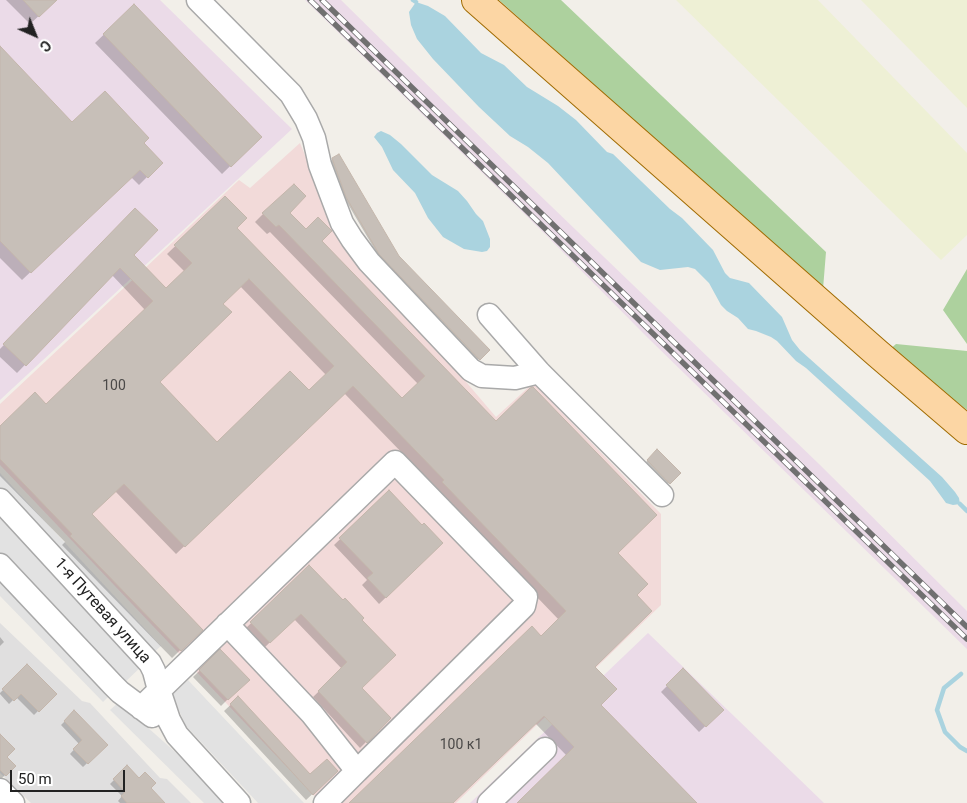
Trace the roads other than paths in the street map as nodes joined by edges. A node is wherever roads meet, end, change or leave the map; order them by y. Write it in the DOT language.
graph roads {
  1 [pos="198,0"];
  2 [pos="476,0"];
  3 [pos="489,316"];
  4 [pos="539,372"];
  5 [pos="967,430"];
  6 [pos="662,495"];
  7 [pos="0,500"];
  8 [pos="0,566"];
  9 [pos="227,624"];
  10 [pos="159,690"];
  11 [pos="141,708"];
  12 [pos="177,735"];
  13 [pos="544,749"];
  14 [pos="357,771"];
  15 [pos="0,790"];
  16 [pos="13,803"];
  17 [pos="239,803"];
  18 [pos="325,803"];
  19 [pos="489,803"];
  1 -- 4 [label="street"];
  2 -- 5 [label="main road"];
  3 -- 4 [label="street"];
  4 -- 6 [label="street"];
  7 -- 10 [label="street, 1-я Путевая улица"];
  8 -- 11 [label="street"];
  9 -- 10 [label="street"];
  9 -- 14 [label="street"];
  9 -- 14 [label="street"];
  10 -- 11 [label="street"];
  10 -- 12 [label="street, 1-я Путевая улица"];
  11 -- 12 [label="street"];
  12 -- 17 [label="street, 1-я Путевая улица"];
  13 -- 19 [label="street"];
  14 -- 18 [label="street"];
  15 -- 16 [label="street"];
}
